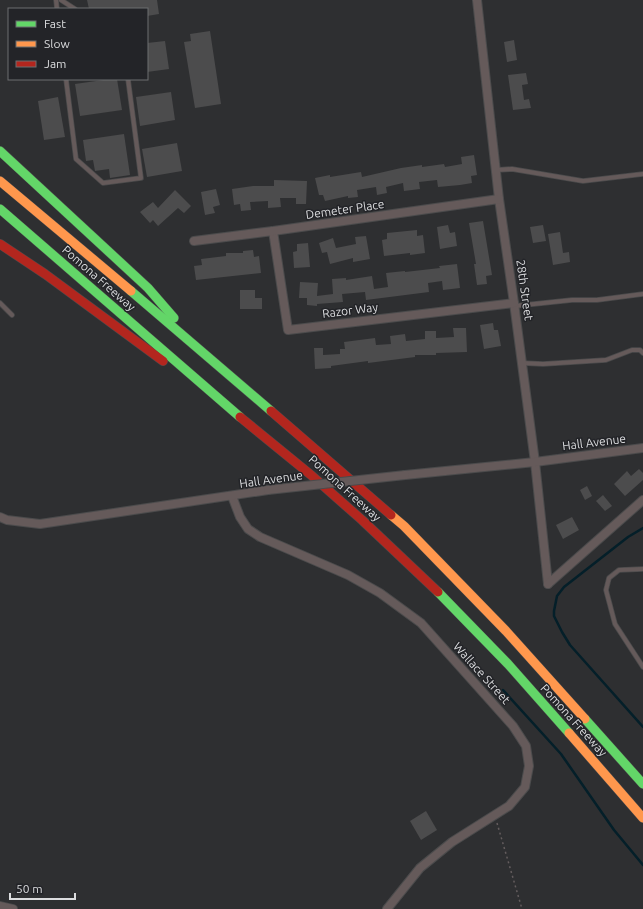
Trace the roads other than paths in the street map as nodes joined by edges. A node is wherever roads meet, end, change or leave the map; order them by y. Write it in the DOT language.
graph roads {
  1 [pos="61,0"];
  2 [pos="477,0"];
  3 [pos="73,8"];
  4 [pos="66,80"];
  5 [pos="128,80"];
  6 [pos="0,151"];
  7 [pos="496,170"];
  8 [pos="643,174"];
  9 [pos="0,181"];
  10 [pos="499,199"];
  11 [pos="0,209"];
  12 [pos="273,231"];
  13 [pos="194,241"];
  14 [pos="0,244"];
  15 [pos="643,294"];
  16 [pos="0,303"];
  17 [pos="515,304"];
  18 [pos="12,315"];
  19 [pos="204,352"];
  20 [pos="643,353"];
  21 [pos="522,363"];
  22 [pos="258,432"];
  23 [pos="643,448"];
  24 [pos="535,462"];
  25 [pos="232,496"];
  26 [pos="643,500"];
  27 [pos="0,517"];
  28 [pos="643,569"];
  29 [pos="643,667"];
  30 [pos="643,784"];
  31 [pos="643,818"];
  32 [pos="0,906"];
  33 [pos="13,909"];
  34 [pos="387,909"];
  1 -- 3 [label="lane"];
  2 -- 7 [label="street, 28th Street"];
  4 -- 5 [label="lane"];
  6 -- 19 [label="highway"];
  7 -- 8 [label="lane"];
  7 -- 10 [label="street, 28th Street"];
  9 -- 19 [label="highway, Pomona Freeway"];
  10 -- 12 [label="street, Demeter Place"];
  10 -- 17 [label="street, 28th Street"];
  11 -- 22 [label="highway, Pomona Freeway"];
  12 -- 13 [label="street, Demeter Place"];
  12 -- 17 [label="street, Razor Way"];
  14 -- 22 [label="highway"];
  15 -- 17 [label="lane"];
  16 -- 18 [label="lane"];
  17 -- 21 [label="street, 28th Street"];
  19 -- 30 [label="highway, Pomona Freeway"];
  20 -- 21 [label="lane"];
  21 -- 24 [label="street, 28th Street"];
  22 -- 31 [label="highway, Pomona Freeway"];
  23 -- 24 [label="street, Hall Avenue"];
  24 -- 25 [label="street, Hall Avenue, bridge"];
  24 -- 26 [label="street, 28th Street"];
  25 -- 27 [label="street, Hall Avenue"];
  25 -- 34 [label="street, Wallace Street"];
  28 -- 29 [label="lane"];
  32 -- 33 [label="street"];
}
